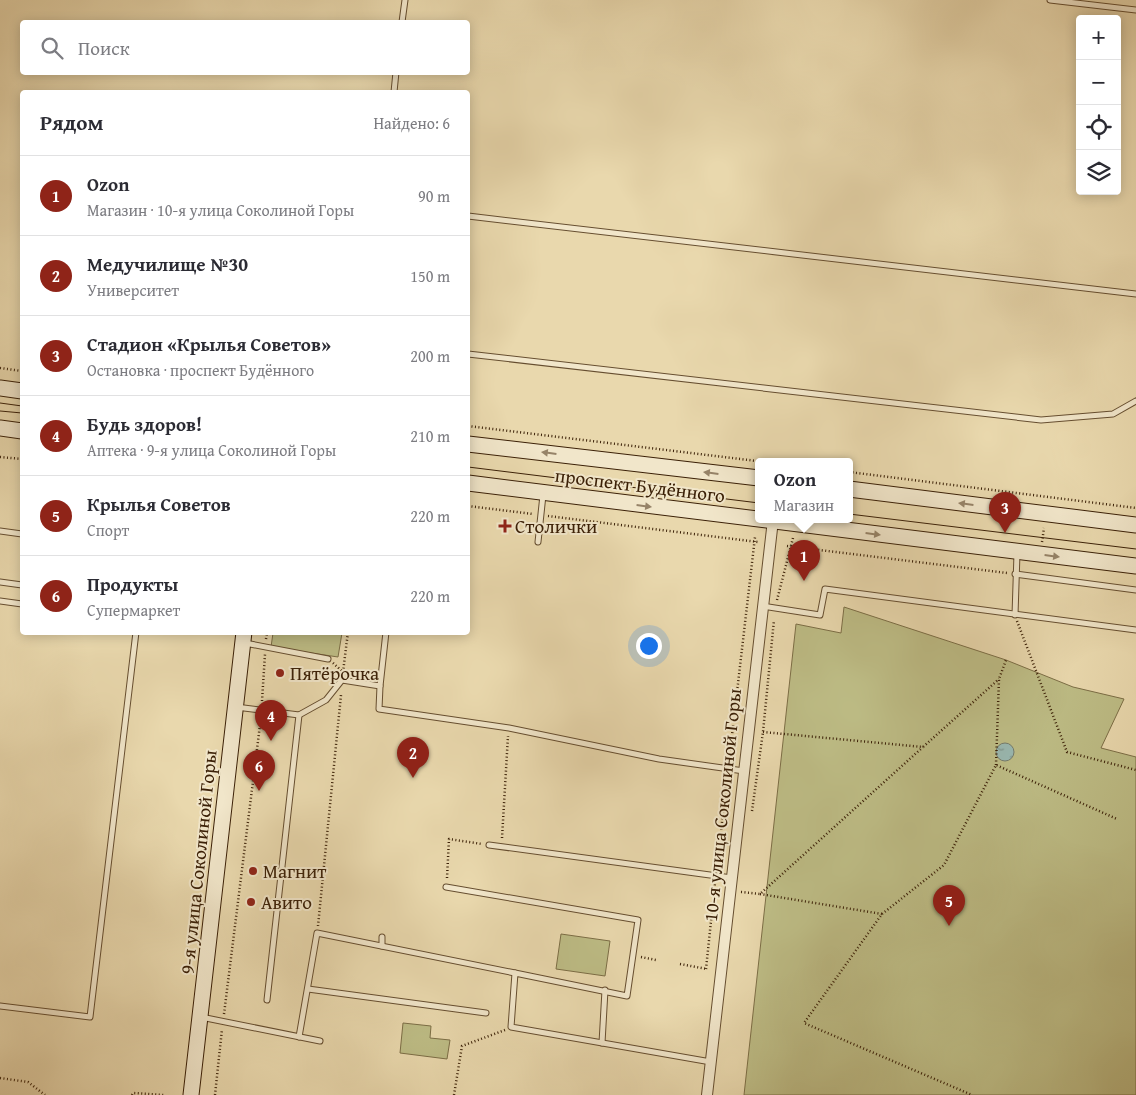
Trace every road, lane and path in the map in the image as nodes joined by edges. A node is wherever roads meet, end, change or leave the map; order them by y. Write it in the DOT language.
graph roads {
  1 [pos="405,0"];
  2 [pos="1050,0"];
  3 [pos="1136,10"];
  4 [pos="402,20"];
  5 [pos="396,75"];
  6 [pos="394,90"];
  7 [pos="470,216"];
  8 [pos="1136,294"];
  9 [pos="470,354"];
  10 [pos="0,368"];
  11 [pos="20,371"];
  12 [pos="0,388"];
  13 [pos="20,391"];
  14 [pos="1136,401"];
  15 [pos="470,426"];
  16 [pos="0,428"];
  17 [pos="20,431"];
  18 [pos="470,444"];
  19 [pos="0,457"];
  20 [pos="20,459"];
  21 [pos="755,461"];
  22 [pos="853,473"];
  23 [pos="755,478"];
  24 [pos="470,485"];
  25 [pos="853,490"];
  26 [pos="544,493"];
  27 [pos="470,506"];
  28 [pos="1136,508"];
  29 [pos="541,515"];
  30 [pos="755,519"];
  31 [pos="773,523"];
  32 [pos="789,523"];
  33 [pos="1136,525"];
  34 [pos="1044,528"];
  35 [pos="0,531"];
  36 [pos="20,534"];
  37 [pos="755,536"];
  38 [pos="793,538"];
  39 [pos="538,542"];
  40 [pos="754,542"];
  41 [pos="758,542"];
  42 [pos="1042,542"];
  43 [pos="787,546"];
  44 [pos="792,547"];
  45 [pos="1017,552"];
  46 [pos="1136,566"];
  47 [pos="1015,574"];
  48 [pos="0,582"];
  49 [pos="20,585"];
  50 [pos="1136,590"];
  51 [pos="0,602"];
  52 [pos="20,604"];
  53 [pos="762,606"];
  54 [pos="775,608"];
  55 [pos="1015,615"];
  56 [pos="1136,630"];
  57 [pos="136,635"];
  58 [pos="267,635"];
  59 [pos="348,635"];
  60 [pos="386,635"];
  61 [pos="243,638"];
  62 [pos="265,647"];
  63 [pos="328,659"];
  64 [pos="1006,660"];
  65 [pos="343,672"];
  66 [pos="999,679"];
  67 [pos="342,680"];
  68 [pos="380,686"];
  69 [pos="235,707"];
  70 [pos="262,710"];
  71 [pos="299,715"];
  72 [pos="508,728"];
  73 [pos="763,732"];
  74 [pos="923,747"];
  75 [pos="996,765"];
  76 [pos="728,769"];
  77 [pos="1136,770"];
  78 [pos="744,771"];
  79 [pos="1117,819"];
  80 [pos="489,845"];
  81 [pos="501,847"];
  82 [pos="716,876"];
  83 [pos="732,878"];
  84 [pos="446,887"];
  85 [pos="741,892"];
  86 [pos="760,894"];
  87 [pos="882,914"];
  88 [pos="317,933"];
  89 [pos="382,937"];
  90 [pos="382,946"];
  91 [pos="633,956"];
  92 [pos="656,960"];
  93 [pos="680,964"];
  94 [pos="706,969"];
  95 [pos="721,972"];
  96 [pos="515,973"];
  97 [pos="308,989"];
  98 [pos="604,990"];
  99 [pos="267,1000"];
  100 [pos="0,1006"];
  101 [pos="486,1013"];
  102 [pos="200,1017"];
  103 [pos="224,1021"];
  104 [pos="511,1028"];
  105 [pos="299,1037"];
  106 [pos="320,1041"];
  107 [pos="602,1043"];
  108 [pos="711,1062"];
  109 [pos="0,1078"];
  110 [pos="45,1095"];
  111 [pos="132,1095"];
  112 [pos="164,1095"];
  113 [pos="191,1095"];
  114 [pos="215,1095"];
  115 [pos="454,1095"];
  116 [pos="707,1095"];
  117 [pos="972,1095"];
  1 -- 4 [label="lane"];
  2 -- 3 [label="lane"];
  5 -- 6 [label="lane"];
  7 -- 8 [label="lane"];
  9 -- 14 [label="lane"];
  10 -- 11 [label="path"];
  12 -- 13 [label="main road"];
  15 -- 21 [label="path"];
  16 -- 17 [label="main road"];
  23 -- 18 [label="main road, проспект Будённого, one-way"];
  19 -- 20 [label="path"];
  22 -- 28 [label="path"];
  24 -- 26 [label="main road, проспект Будённого"];
  33 -- 25 [label="main road, one-way"];
  26 -- 29 [label="lane"];
  26 -- 30 [label="main road, проспект Будённого, one-way"];
  27 -- 29 [label="path"];
  29 -- 39 [label="lane"];
  29 -- 40 [label="path"];
  31 -- 53 [label="street, 10-я улица Соколиной Горы"];
  32 -- 45 [label="main road, проспект Будённого, one-way"];
  34 -- 42 [label="path"];
  35 -- 36 [label="lane"];
  37 -- 40 [label="path"];
  38 -- 44 [label="path"];
  40 -- 41 [label="path"];
  40 -- 76 [label="path"];
  43 -- 44 [label="path"];
  44 -- 47 [label="path"];
  44 -- 54 [label="path"];
  45 -- 46 [label="main road, проспект Будённого, one-way"];
  45 -- 47 [label="lane"];
  47 -- 50 [label="lane"];
  47 -- 55 [label="lane"];
  48 -- 49 [label="lane"];
  51 -- 52 [label="lane"];
  53 -- 54 [label="lane"];
  53 -- 78 [label="street, 10-я улица Соколиной Горы"];
  54 -- 55 [label="lane"];
  55 -- 56 [label="lane"];
  55 -- 77 [label="path"];
  57 -- 100 [label="lane"];
  58 -- 62 [label="path"];
  59 -- 65 [label="path"];
  60 -- 68 [label="lane"];
  61 -- 62 [label="lane"];
  61 -- 69 [label="main road, 9-я улица Соколиной Горы"];
  62 -- 63 [label="lane"];
  62 -- 70 [label="path"];
  63 -- 65 [label="path"];
  64 -- 66 [label="path"];
  65 -- 67 [label="path"];
  66 -- 74 [label="path"];
  66 -- 75 [label="path"];
  67 -- 68 [label="lane"];
  67 -- 71 [label="lane"];
  67 -- 88 [label="path"];
  68 -- 72 [label="lane"];
  69 -- 70 [label="lane"];
  69 -- 102 [label="main road, 9-я улица Соколиной Горы"];
  70 -- 71 [label="lane"];
  70 -- 103 [label="path"];
  71 -- 99 [label="lane"];
  72 -- 76 [label="lane"];
  72 -- 81 [label="path"];
  73 -- 74 [label="path"];
  74 -- 86 [label="path"];
  75 -- 79 [label="path"];
  75 -- 87 [label="path"];
  76 -- 78 [label="lane"];
  76 -- 82 [label="path"];
  78 -- 83 [label="street, 10-я улица Соколиной Горы"];
  80 -- 81 [label="lane"];
  80 -- 84 [label="path"];
  81 -- 82 [label="lane"];
  82 -- 83 [label="lane"];
  82 -- 94 [label="path"];
  83 -- 95 [label="street, 10-я улица Соколиной Горы"];
  84 -- 91 [label="lane"];
  85 -- 86 [label="path"];
  86 -- 87 [label="path"];
  87 -- 117 [label="path"];
  88 -- 90 [label="lane"];
  88 -- 97 [label="lane"];
  89 -- 90 [label="lane"];
  90 -- 96 [label="lane"];
  91 -- 92 [label="path"];
  91 -- 98 [label="lane"];
  93 -- 94 [label="path"];
  94 -- 95 [label="path"];
  95 -- 108 [label="street, 10-я улица Соколиной Горы"];
  96 -- 98 [label="lane"];
  96 -- 104 [label="lane"];
  97 -- 101 [label="lane"];
  97 -- 105 [label="lane"];
  98 -- 107 [label="lane"];
  102 -- 103 [label="lane"];
  102 -- 113 [label="main road, 9-я улица Соколиной Горы"];
  103 -- 105 [label="lane"];
  103 -- 114 [label="path"];
  104 -- 107 [label="lane"];
  104 -- 115 [label="path"];
  105 -- 106 [label="lane"];
  107 -- 108 [label="lane"];
  108 -- 116 [label="street, 10-я улица Соколиной Горы"];
  109 -- 110 [label="path"];
  111 -- 112 [label="path"];
}
